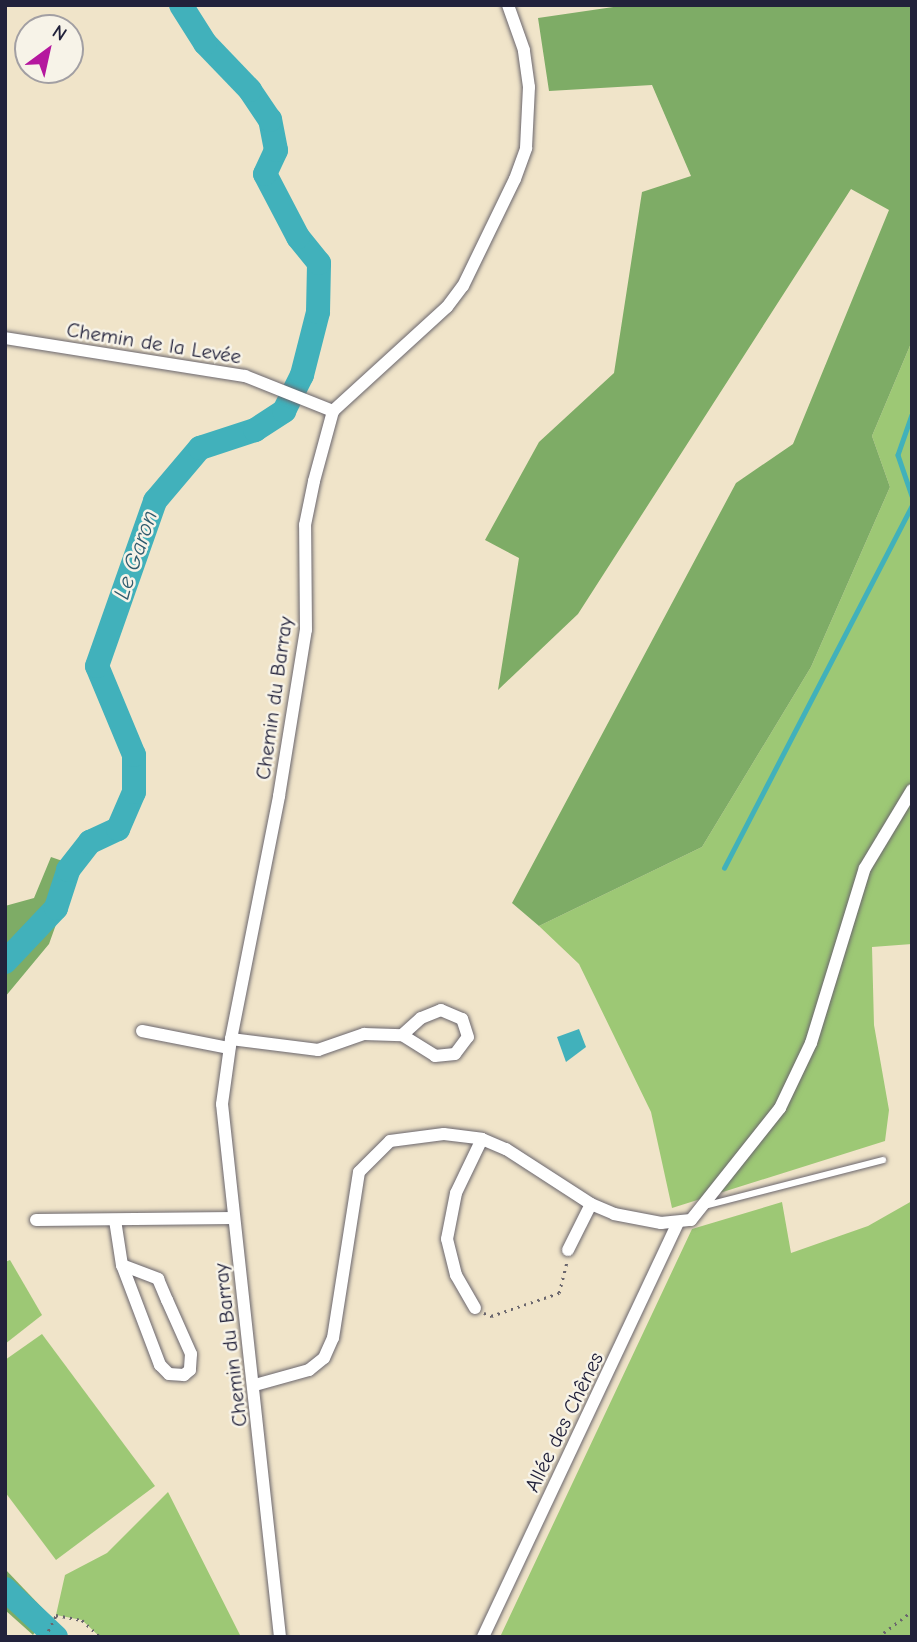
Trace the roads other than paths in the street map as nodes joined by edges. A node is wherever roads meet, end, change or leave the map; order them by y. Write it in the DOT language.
graph roads {
  1 [pos="508,5"];
  2 [pos="5,338"];
  3 [pos="334,411"];
  4 [pos="912,790"];
  5 [pos="142,1031"];
  6 [pos="402,1035"];
  7 [pos="230,1044"];
  8 [pos="482,1139"];
  9 [pos="883,1160"];
  10 [pos="591,1204"];
  11 [pos="702,1207"];
  12 [pos="234,1218"];
  13 [pos="36,1220"];
  14 [pos="115,1220"];
  15 [pos="678,1223"];
  16 [pos="568,1250"];
  17 [pos="122,1265"];
  18 [pos="475,1308"];
  19 [pos="255,1385"];
  20 [pos="280,1637"];
  21 [pos="483,1637"];
  1 -- 3 [label="street"];
  2 -- 3 [label="street, Chemin de la Levée"];
  3 -- 7 [label="street, Chemin du Barray"];
  4 -- 11 [label="street"];
  5 -- 7 [label="street"];
  6 -- 6 [label="street"];
  6 -- 7 [label="street"];
  7 -- 12 [label="street, Chemin du Barray"];
  8 -- 10 [label="street"];
  8 -- 18 [label="street"];
  8 -- 19 [label="street"];
  9 -- 11 [label="lane"];
  10 -- 15 [label="street"];
  10 -- 16 [label="street"];
  11 -- 15 [label="street"];
  12 -- 14 [label="street"];
  12 -- 19 [label="street, Chemin du Barray"];
  13 -- 14 [label="street"];
  14 -- 17 [label="street"];
  15 -- 21 [label="street, Allée des Chênes"];
  17 -- 17 [label="street"];
  19 -- 20 [label="street, Chemin du Barray"];
}
